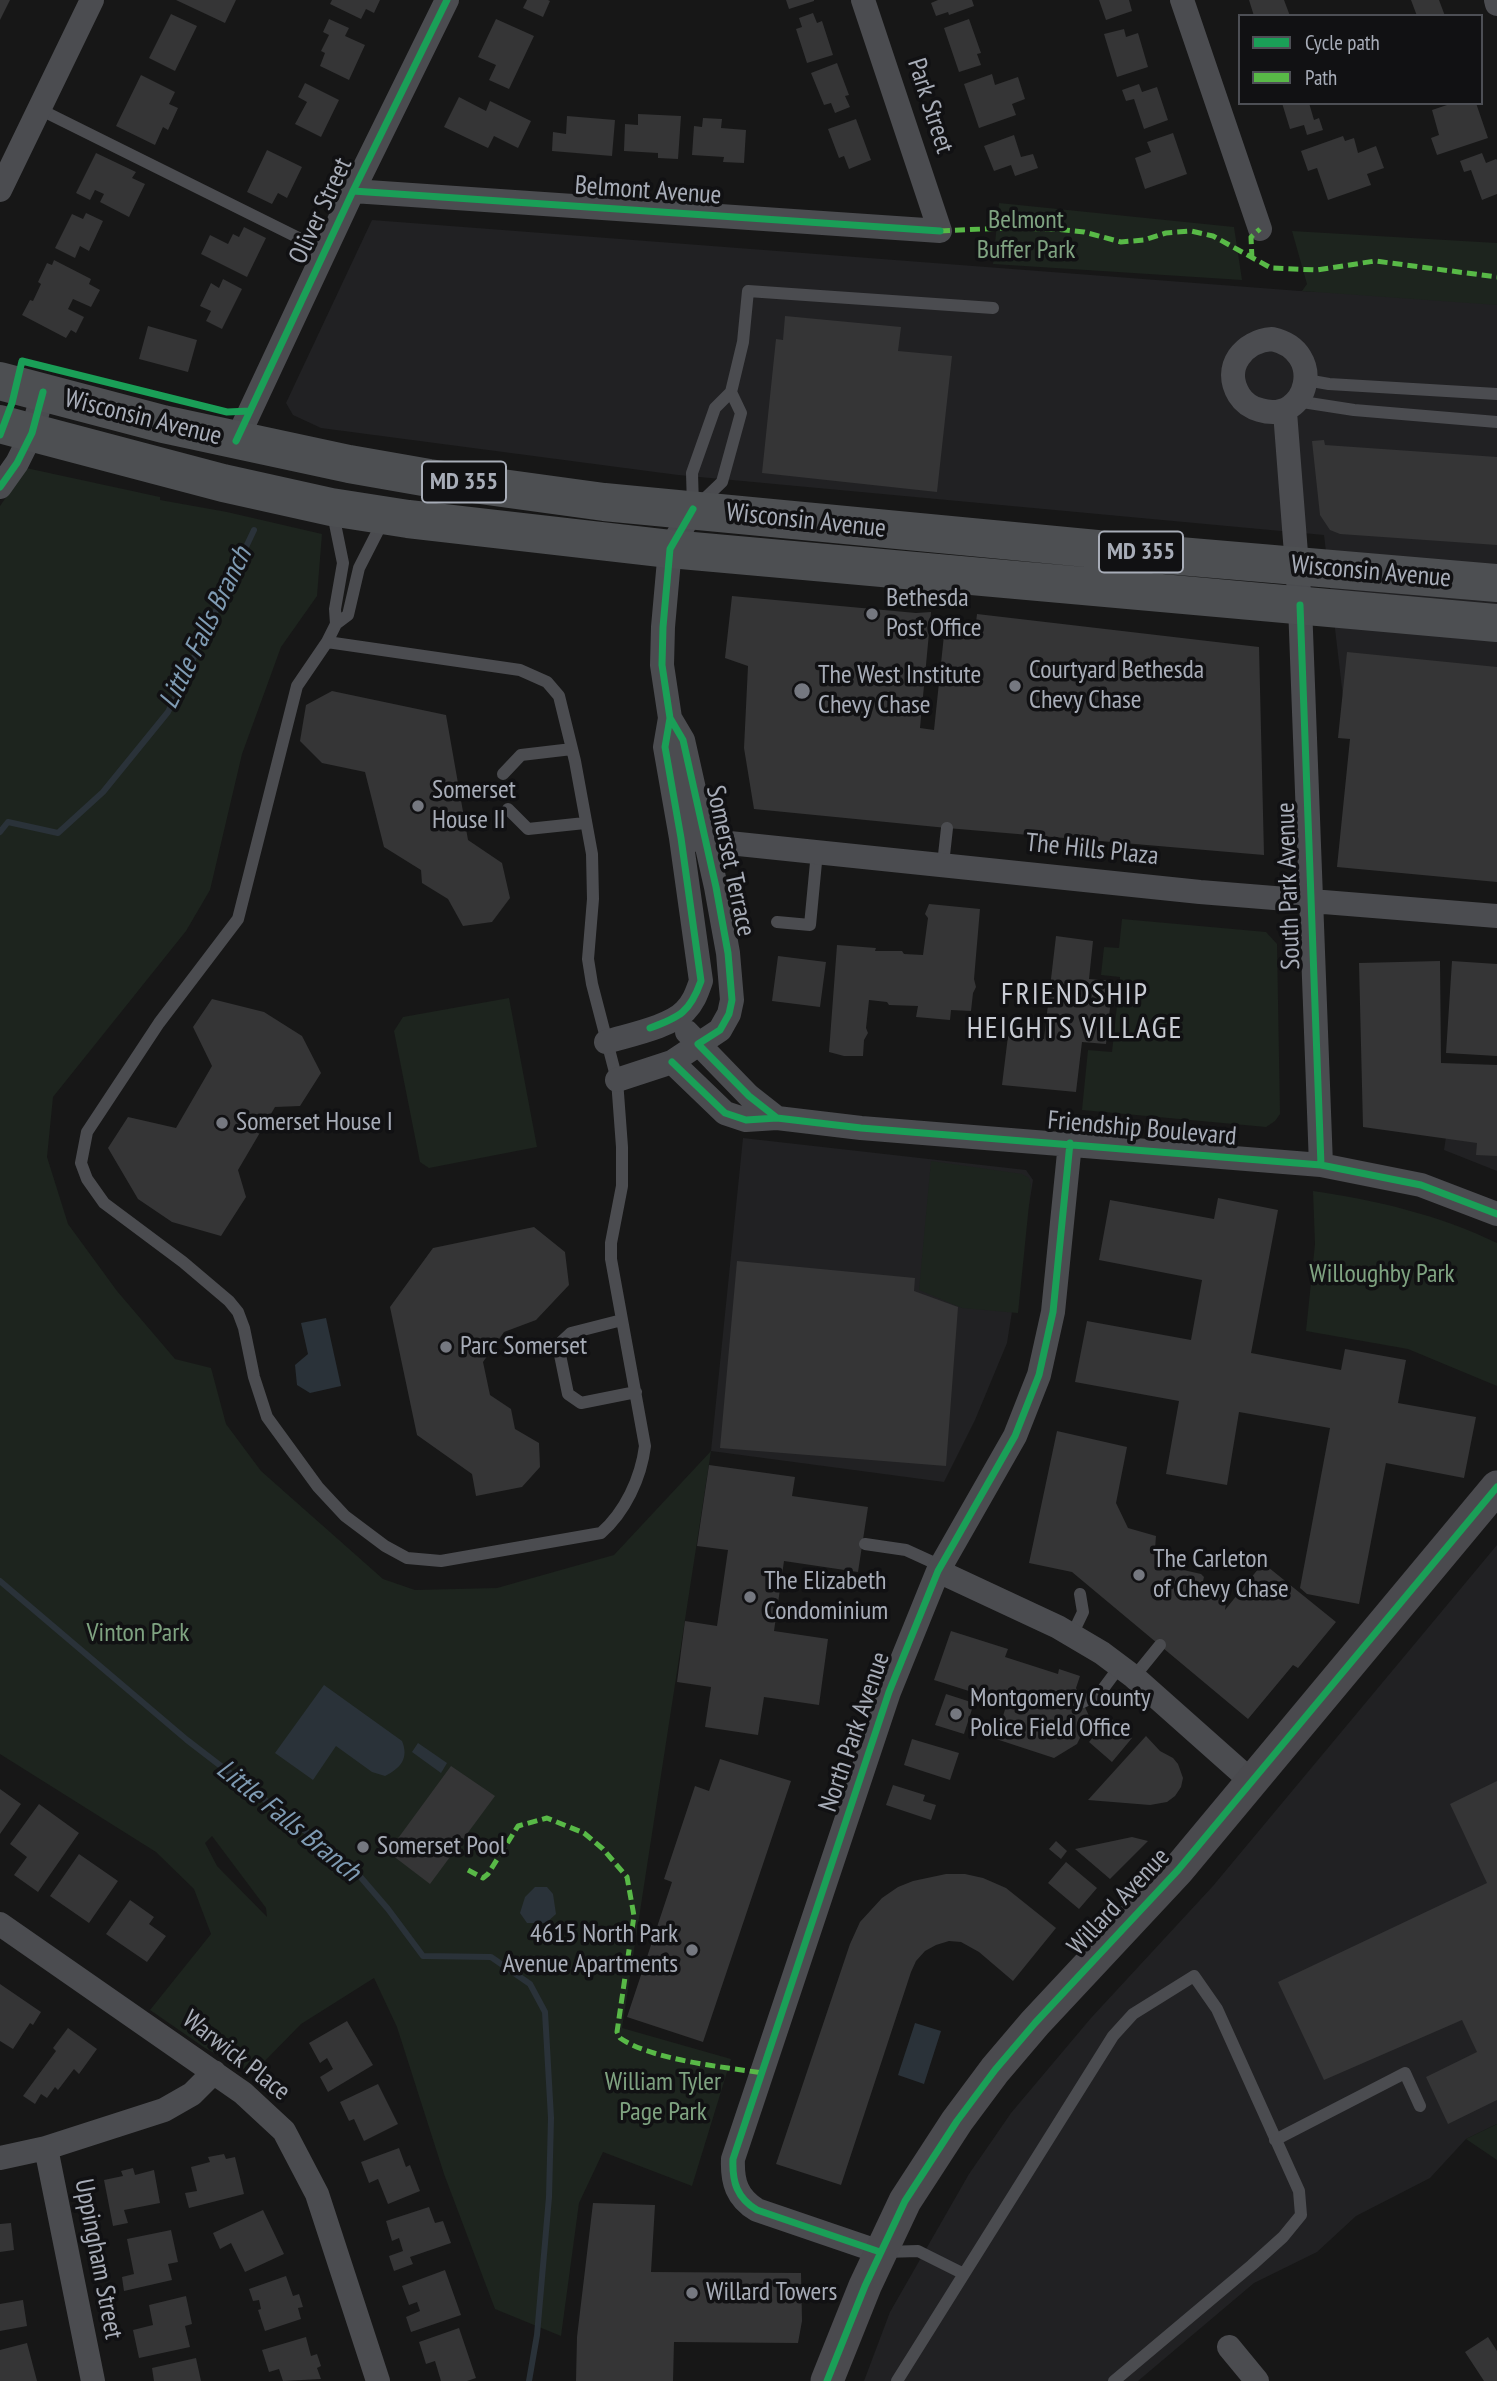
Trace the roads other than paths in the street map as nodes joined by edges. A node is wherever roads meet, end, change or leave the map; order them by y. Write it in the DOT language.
graph roads {
  1 [pos="92,0"];
  2 [pos="447,0"];
  3 [pos="863,0"];
  4 [pos="1182,0"];
  5 [pos="39,109"];
  6 [pos="0,190"];
  7 [pos="353,191"];
  8 [pos="1260,229"];
  9 [pos="940,231"];
  10 [pos="325,251"];
  11 [pos="993,308"];
  12 [pos="0,380"];
  13 [pos="43,392"];
  14 [pos="731,392"];
  15 [pos="1497,394"];
  16 [pos="1296,398"];
  17 [pos="1497,422"];
  18 [pos="16,429"];
  19 [pos="230,462"];
  20 [pos="0,487"];
  21 [pos="331,507"];
  22 [pos="693,509"];
  23 [pos="386,516"];
  24 [pos="670,549"];
  25 [pos="1297,565"];
  26 [pos="1497,583"];
  27 [pos="1300,605"];
  28 [pos="1497,623"];
  29 [pos="336,624"];
  30 [pos="327,642"];
  31 [pos="572,749"];
  32 [pos="503,774"];
  33 [pos="509,809"];
  34 [pos="585,823"];
  35 [pos="947,828"];
  36 [pos="692,839"];
  37 [pos="817,852"];
  38 [pos="943,864"];
  39 [pos="1311,902"];
  40 [pos="1497,916"];
  41 [pos="777,922"];
  42 [pos="674,1019"];
  43 [pos="606,1042"];
  44 [pos="698,1044"];
  45 [pos="672,1062"];
  46 [pos="617,1080"];
  47 [pos="778,1118"];
  48 [pos="1070,1143"];
  49 [pos="1321,1165"];
  50 [pos="1497,1214"];
  51 [pos="622,1320"];
  52 [pos="636,1392"];
  53 [pos="1497,1487"];
  54 [pos="865,1544"];
  55 [pos="940,1568"];
  56 [pos="1080,1594"];
  57 [pos="1072,1635"];
  58 [pos="1160,1645"];
  59 [pos="1127,1672"];
  60 [pos="1083,1702"];
  61 [pos="1251,1781"];
  62 [pos="0,1924"];
  63 [pos="214,2071"];
  64 [pos="1420,2106"];
  65 [pos="1275,2140"];
  66 [pos="46,2148"];
  67 [pos="0,2158"];
  68 [pos="880,2252"];
  69 [pos="964,2274"];
  70 [pos="1229,2347"];
  71 [pos="93,2381"];
  72 [pos="379,2381"];
  73 [pos="827,2381"];
  74 [pos="897,2381"];
  75 [pos="1114,2381"];
  76 [pos="1257,2381"];
  1 -- 5 [label="street"];
  2 -- 7 [label="street, Oliver Street"];
  3 -- 9 [label="street, Park Street"];
  4 -- 8 [label="street"];
  5 -- 6 [label="street"];
  5 -- 10 [label="lane"];
  7 -- 9 [label="street, Belmont Avenue"];
  7 -- 10 [label="street, Oliver Street"];
  10 -- 19 [label="street, Oliver Street"];
  11 -- 14 [label="lane"];
  12 -- 13 [label="main road, Wisconsin Avenue / MD 355"];
  13 -- 18 [label="street"];
  13 -- 19 [label="main road, Wisconsin Avenue / MD 355"];
  14 -- 22 [label="lane"];
  14 -- 22 [label="lane"];
  15 -- 16 [label="lane"];
  16 -- 17 [label="lane"];
  16 -- 25 [label="street, South Park Avenue"];
  18 -- 19 [label="main road, Wisconsin Avenue / MD 355"];
  18 -- 20 [label="street"];
  19 -- 21 [label="main road, Wisconsin Avenue / MD 355"];
  19 -- 22 [label="main road, Wisconsin Avenue / MD 355"];
  21 -- 23 [label="main road, Wisconsin Avenue / MD 355"];
  21 -- 29 [label="lane"];
  22 -- 24 [label="street, Somerset Terrace"];
  22 -- 25 [label="main road, Wisconsin Avenue / MD 355"];
  23 -- 24 [label="main road, Wisconsin Avenue / MD 355"];
  23 -- 29 [label="lane"];
  24 -- 27 [label="main road, Wisconsin Avenue / MD 355"];
  24 -- 36 [label="street, Somerset Terrace"];
  25 -- 26 [label="main road, Wisconsin Avenue / MD 355"];
  25 -- 27 [label="street, South Park Avenue"];
  27 -- 28 [label="main road, Wisconsin Avenue / MD 355"];
  27 -- 39 [label="street, South Park Avenue"];
  29 -- 30 [label="lane"];
  30 -- 31 [label="lane"];
  30 -- 52 [label="lane"];
  31 -- 32 [label="lane"];
  31 -- 34 [label="lane"];
  33 -- 34 [label="lane"];
  34 -- 43 [label="lane"];
  35 -- 38 [label="lane"];
  36 -- 37 [label="street, The Hills Plaza"];
  36 -- 42 [label="street, Somerset Terrace"];
  36 -- 44 [label="street, Somerset Terrace"];
  37 -- 38 [label="street, The Hills Plaza"];
  37 -- 41 [label="lane"];
  38 -- 39 [label="street, The Hills Plaza"];
  39 -- 40 [label="street, The Hills Plaza"];
  39 -- 49 [label="street, South Park Avenue"];
  42 -- 43 [label="street, Somerset Terrace"];
  42 -- 44 [label="street"];
  43 -- 46 [label="lane"];
  44 -- 45 [label="street, Somerset Terrace"];
  44 -- 47 [label="street"];
  45 -- 46 [label="street, Somerset Terrace"];
  45 -- 47 [label="street, Friendship Boulevard"];
  46 -- 51 [label="lane"];
  47 -- 48 [label="street, Friendship Boulevard"];
  48 -- 49 [label="street, Friendship Boulevard"];
  48 -- 55 [label="street, North Park Avenue"];
  49 -- 50 [label="street, Friendship Boulevard"];
  51 -- 52 [label="lane"];
  51 -- 52 [label="lane"];
  53 -- 61 [label="street, Willard Avenue"];
  54 -- 55 [label="lane"];
  55 -- 57 [label="street"];
  55 -- 68 [label="street, North Park Avenue"];
  56 -- 57 [label="lane"];
  57 -- 59 [label="street"];
  58 -- 59 [label="lane"];
  59 -- 60 [label="lane"];
  59 -- 61 [label="street"];
  61 -- 68 [label="street, Willard Avenue"];
  62 -- 63 [label="street, Warwick Place"];
  63 -- 66 [label="street"];
  63 -- 72 [label="street, Warwick Place"];
  64 -- 65 [label="lane"];
  65 -- 69 [label="lane"];
  65 -- 75 [label="lane"];
  66 -- 67 [label="street"];
  66 -- 71 [label="street, Uppingham Street"];
  68 -- 69 [label="lane"];
  68 -- 73 [label="street, Willard Avenue"];
  69 -- 74 [label="lane"];
  70 -- 76 [label="street"];
}
